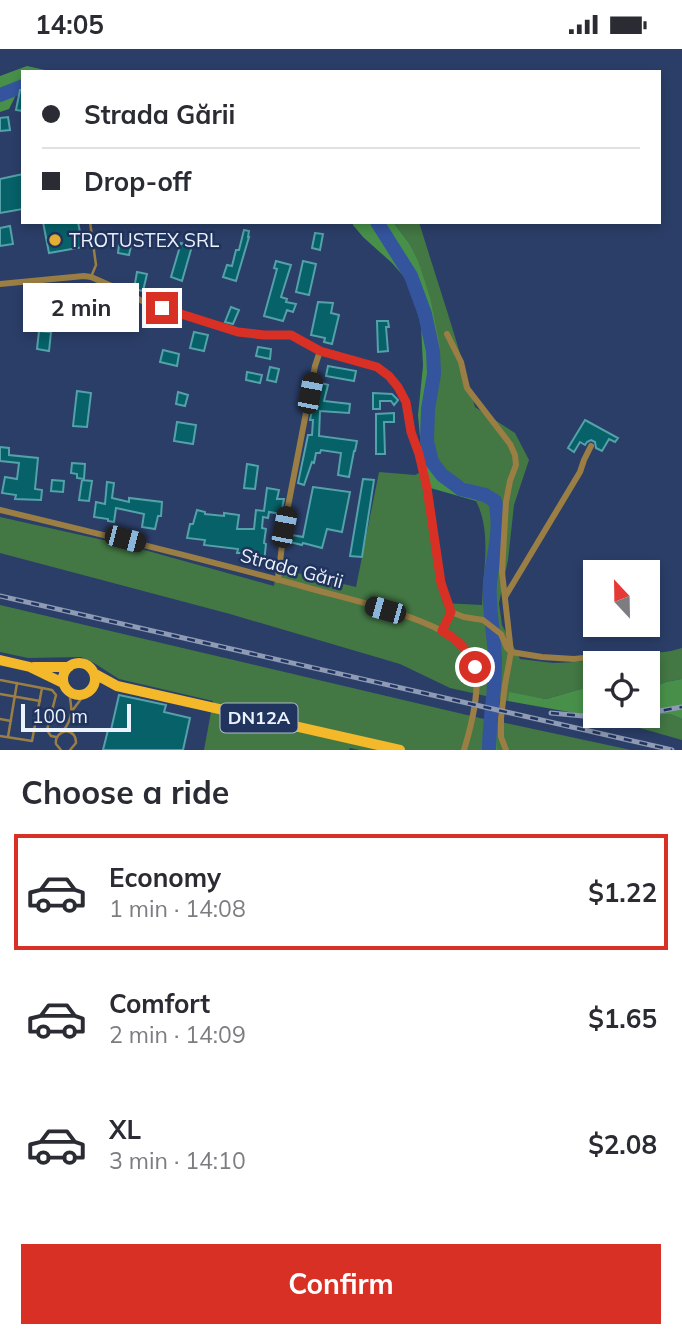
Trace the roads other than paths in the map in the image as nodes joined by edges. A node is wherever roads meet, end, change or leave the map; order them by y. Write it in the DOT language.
graph roads {
  1 [pos="90,224"];
  2 [pos="91,277"];
  3 [pos="0,284"];
  4 [pos="447,334"];
  5 [pos="320,351"];
  6 [pos="592,446"];
  7 [pos="0,510"];
  8 [pos="278,580"];
  9 [pos="504,599"];
  10 [pos="451,612"];
  11 [pos="442,631"];
  12 [pos="511,652"];
  13 [pos="583,659"];
  14 [pos="0,660"];
  15 [pos="30,667"];
  16 [pos="69,667"];
  17 [pos="95,674"];
  18 [pos="0,680"];
  19 [pos="17,683"];
  20 [pos="117,686"];
  21 [pos="66,687"];
  22 [pos="42,688"];
  23 [pos="88,692"];
  24 [pos="0,694"];
  25 [pos="15,697"];
  26 [pos="40,701"];
  27 [pos="72,711"];
  28 [pos="0,719"];
  29 [pos="11,721"];
  30 [pos="70,723"];
  31 [pos="62,732"];
  32 [pos="73,734"];
  33 [pos="0,736"];
  34 [pos="8,737"];
  35 [pos="57,737"];
  36 [pos="61,750"];
  37 [pos="71,750"];
  38 [pos="400,750"];
  39 [pos="464,750"];
  40 [pos="506,750"];
  1 -- 2 [label="lane"];
  2 -- 3 [label="street"];
  2 -- 5 [label="street"];
  4 -- 9 [label="street"];
  5 -- 8 [label="street"];
  5 -- 10 [label="street"];
  6 -- 9 [label="street"];
  7 -- 8 [label="street, Strada Gării"];
  8 -- 11 [label="street, Strada Gării"];
  9 -- 12 [label="street"];
  10 -- 11 [label="street"];
  10 -- 12 [label="street"];
  11 -- 39 [label="street, Strada Gării"];
  12 -- 13 [label="street"];
  12 -- 40 [label="street"];
  14 -- 15 [label="main road"];
  15 -- 16 [label="main road"];
  15 -- 21 [label="main road"];
  16 -- 17 [label="main road"];
  16 -- 21 [label="main road"];
  17 -- 20 [label="main road"];
  17 -- 23 [label="main road"];
  18 -- 19 [label="lane"];
  19 -- 22 [label="lane"];
  19 -- 25 [label="lane"];
  20 -- 23 [label="main road"];
  20 -- 38 [label="main road, DN12A"];
  21 -- 23 [label="main road"];
  21 -- 27 [label="lane"];
  22 -- 26 [label="lane"];
  22 -- 35 [label="lane"];
  23 -- 27 [label="lane"];
  24 -- 25 [label="lane"];
  25 -- 26 [label="lane"];
  25 -- 29 [label="lane"];
  26 -- 34 [label="lane"];
  27 -- 30 [label="lane"];
  28 -- 29 [label="lane"];
  29 -- 34 [label="lane"];
  30 -- 31 [label="lane"];
  30 -- 32 [label="lane"];
  31 -- 32 [label="lane"];
  31 -- 35 [label="lane"];
  32 -- 37 [label="lane"];
  33 -- 34 [label="lane"];
  35 -- 36 [label="lane"];
}
